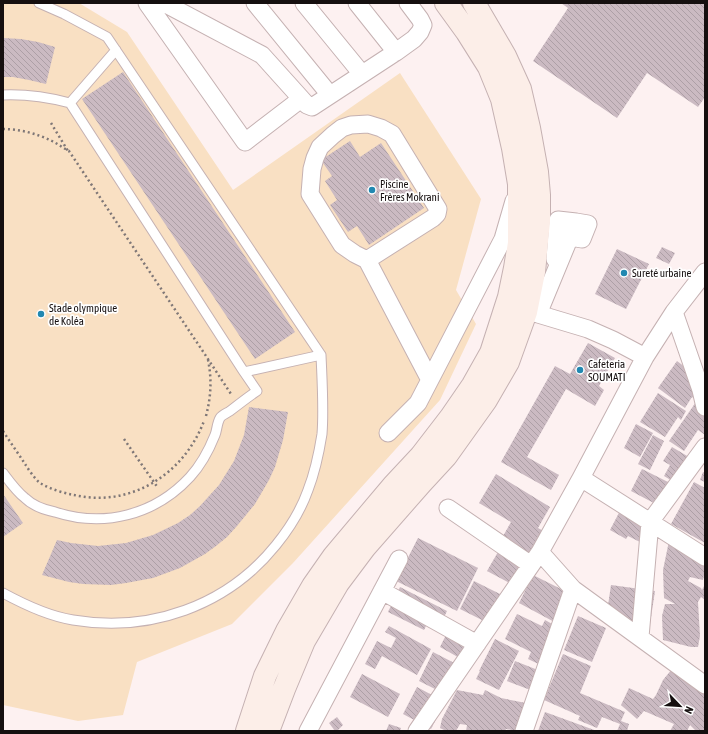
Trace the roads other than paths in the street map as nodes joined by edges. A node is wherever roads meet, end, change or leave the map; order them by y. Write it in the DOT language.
graph roads {
  1 [pos="39,3"];
  2 [pos="147,3"];
  3 [pos="164,3"];
  4 [pos="255,3"];
  5 [pos="304,3"];
  6 [pos="357,3"];
  7 [pos="408,3"];
  8 [pos="446,3"];
  9 [pos="474,3"];
  10 [pos="116,50"];
  11 [pos="396,52"];
  12 [pos="362,74"];
  13 [pos="330,95"];
  14 [pos="3,96"];
  15 [pos="301,99"];
  16 [pos="70,103"];
  17 [pos="519,184"];
  18 [pos="573,230"];
  19 [pos="367,260"];
  20 [pos="705,272"];
  21 [pos="523,311"];
  22 [pos="674,312"];
  23 [pos="321,355"];
  24 [pos="645,357"];
  25 [pos="244,372"];
  26 [pos="430,380"];
  27 [pos="703,390"];
  28 [pos="705,408"];
  29 [pos="388,433"];
  30 [pos="705,447"];
  31 [pos="3,473"];
  32 [pos="581,478"];
  33 [pos="448,508"];
  34 [pos="650,522"];
  35 [pos="705,557"];
  36 [pos="400,559"];
  37 [pos="535,559"];
  38 [pos="573,589"];
  39 [pos="382,591"];
  40 [pos="3,593"];
  41 [pos="640,637"];
  42 [pos="477,644"];
  43 [pos="705,685"];
  44 [pos="247,731"];
  45 [pos="268,731"];
  46 [pos="308,731"];
  47 [pos="417,731"];
  48 [pos="524,731"];
  1 -- 10 [label="lane"];
  2 -- 15 [label="street"];
  3 -- 15 [label="street"];
  4 -- 13 [label="street"];
  5 -- 12 [label="street"];
  6 -- 11 [label="street"];
  7 -- 11 [label="street"];
  8 -- 17 [label="main road"];
  9 -- 21 [label="main road"];
  10 -- 16 [label="lane"];
  10 -- 23 [label="lane"];
  11 -- 12 [label="street"];
  12 -- 13 [label="street"];
  13 -- 15 [label="street"];
  14 -- 16 [label="lane"];
  16 -- 25 [label="lane"];
  17 -- 21 [label="main road"];
  17 -- 26 [label="street"];
  18 -- 21 [label="street"];
  19 -- 19 [label="street"];
  19 -- 26 [label="street"];
  20 -- 22 [label="street"];
  21 -- 24 [label="street"];
  21 -- 44 [label="main road"];
  21 -- 45 [label="main road"];
  22 -- 24 [label="street"];
  22 -- 27 [label="street"];
  23 -- 25 [label="lane"];
  23 -- 40 [label="lane"];
  24 -- 32 [label="street"];
  25 -- 31 [label="lane"];
  26 -- 29 [label="street"];
  27 -- 28 [label="street"];
  30 -- 34 [label="street"];
  32 -- 34 [label="street"];
  32 -- 37 [label="street"];
  33 -- 37 [label="street"];
  34 -- 35 [label="street"];
  34 -- 41 [label="street"];
  36 -- 39 [label="street"];
  37 -- 38 [label="street"];
  37 -- 42 [label="street"];
  38 -- 41 [label="street"];
  38 -- 48 [label="street"];
  39 -- 42 [label="street"];
  39 -- 46 [label="street"];
  41 -- 43 [label="street"];
  42 -- 47 [label="street"];
}
